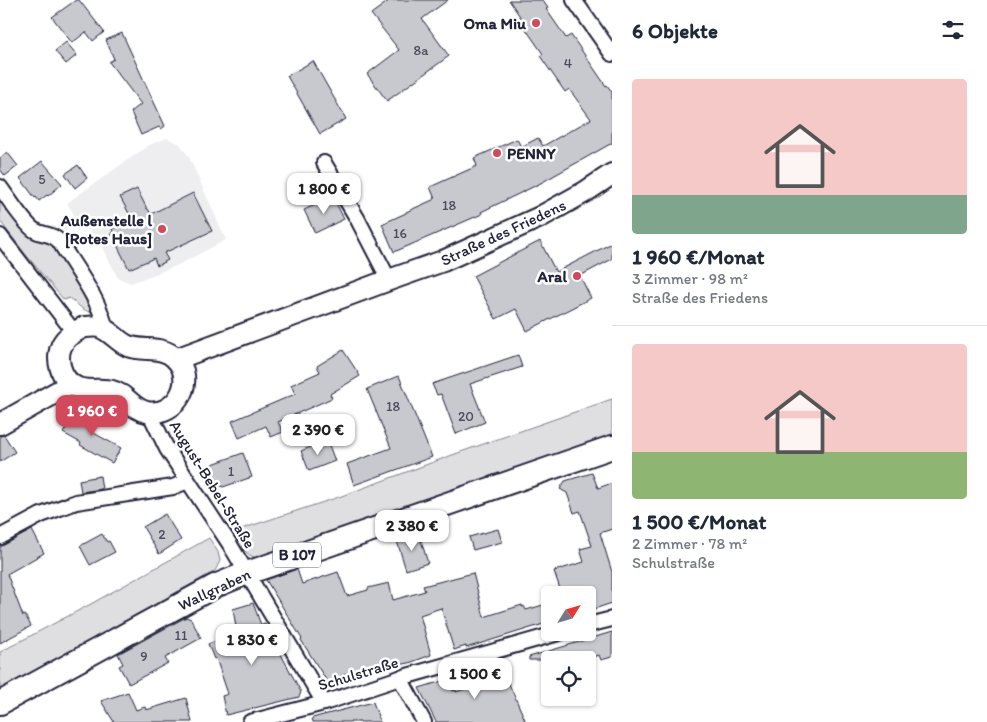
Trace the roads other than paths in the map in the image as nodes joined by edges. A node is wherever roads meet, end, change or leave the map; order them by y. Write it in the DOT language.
graph roads {
  1 [pos="574,0"];
  2 [pos="612,54"];
  3 [pos="324,163"];
  4 [pos="612,174"];
  5 [pos="0,187"];
  6 [pos="0,236"];
  7 [pos="389,280"];
  8 [pos="106,330"];
  9 [pos="74,332"];
  10 [pos="176,359"];
  11 [pos="71,384"];
  12 [pos="149,412"];
  13 [pos="0,424"];
  14 [pos="612,447"];
  15 [pos="188,481"];
  16 [pos="0,537"];
  17 [pos="247,573"];
  18 [pos="612,619"];
  19 [pos="596,624"];
  20 [pos="541,638"];
  21 [pos="400,678"];
  22 [pos="0,703"];
  23 [pos="324,703"];
  24 [pos="250,722"];
  25 [pos="424,722"];
  1 -- 2 [label="street"];
  3 -- 7 [label="street"];
  4 -- 7 [label="street, Straße des Friedens"];
  5 -- 8 [label="street"];
  6 -- 9 [label="street"];
  7 -- 10 [label="street, Straße des Friedens"];
  8 -- 9 [label="street"];
  8 -- 10 [label="street"];
  9 -- 11 [label="street"];
  10 -- 12 [label="street"];
  11 -- 12 [label="street"];
  11 -- 13 [label="street"];
  12 -- 15 [label="street, August-Bebel-Straße"];
  14 -- 17 [label="main road, Wallgraben / B 107"];
  15 -- 16 [label="street"];
  15 -- 17 [label="street, August-Bebel-Straße"];
  17 -- 22 [label="main road, Wallgraben / B 107"];
  17 -- 23 [label="street, August-Bebel-Straße"];
  18 -- 19 [label="street"];
  20 -- 21 [label="street, Schulstraße"];
  21 -- 23 [label="street, Schulstraße"];
  21 -- 25 [label="street"];
  23 -- 24 [label="street, Schulstraße"];
}
